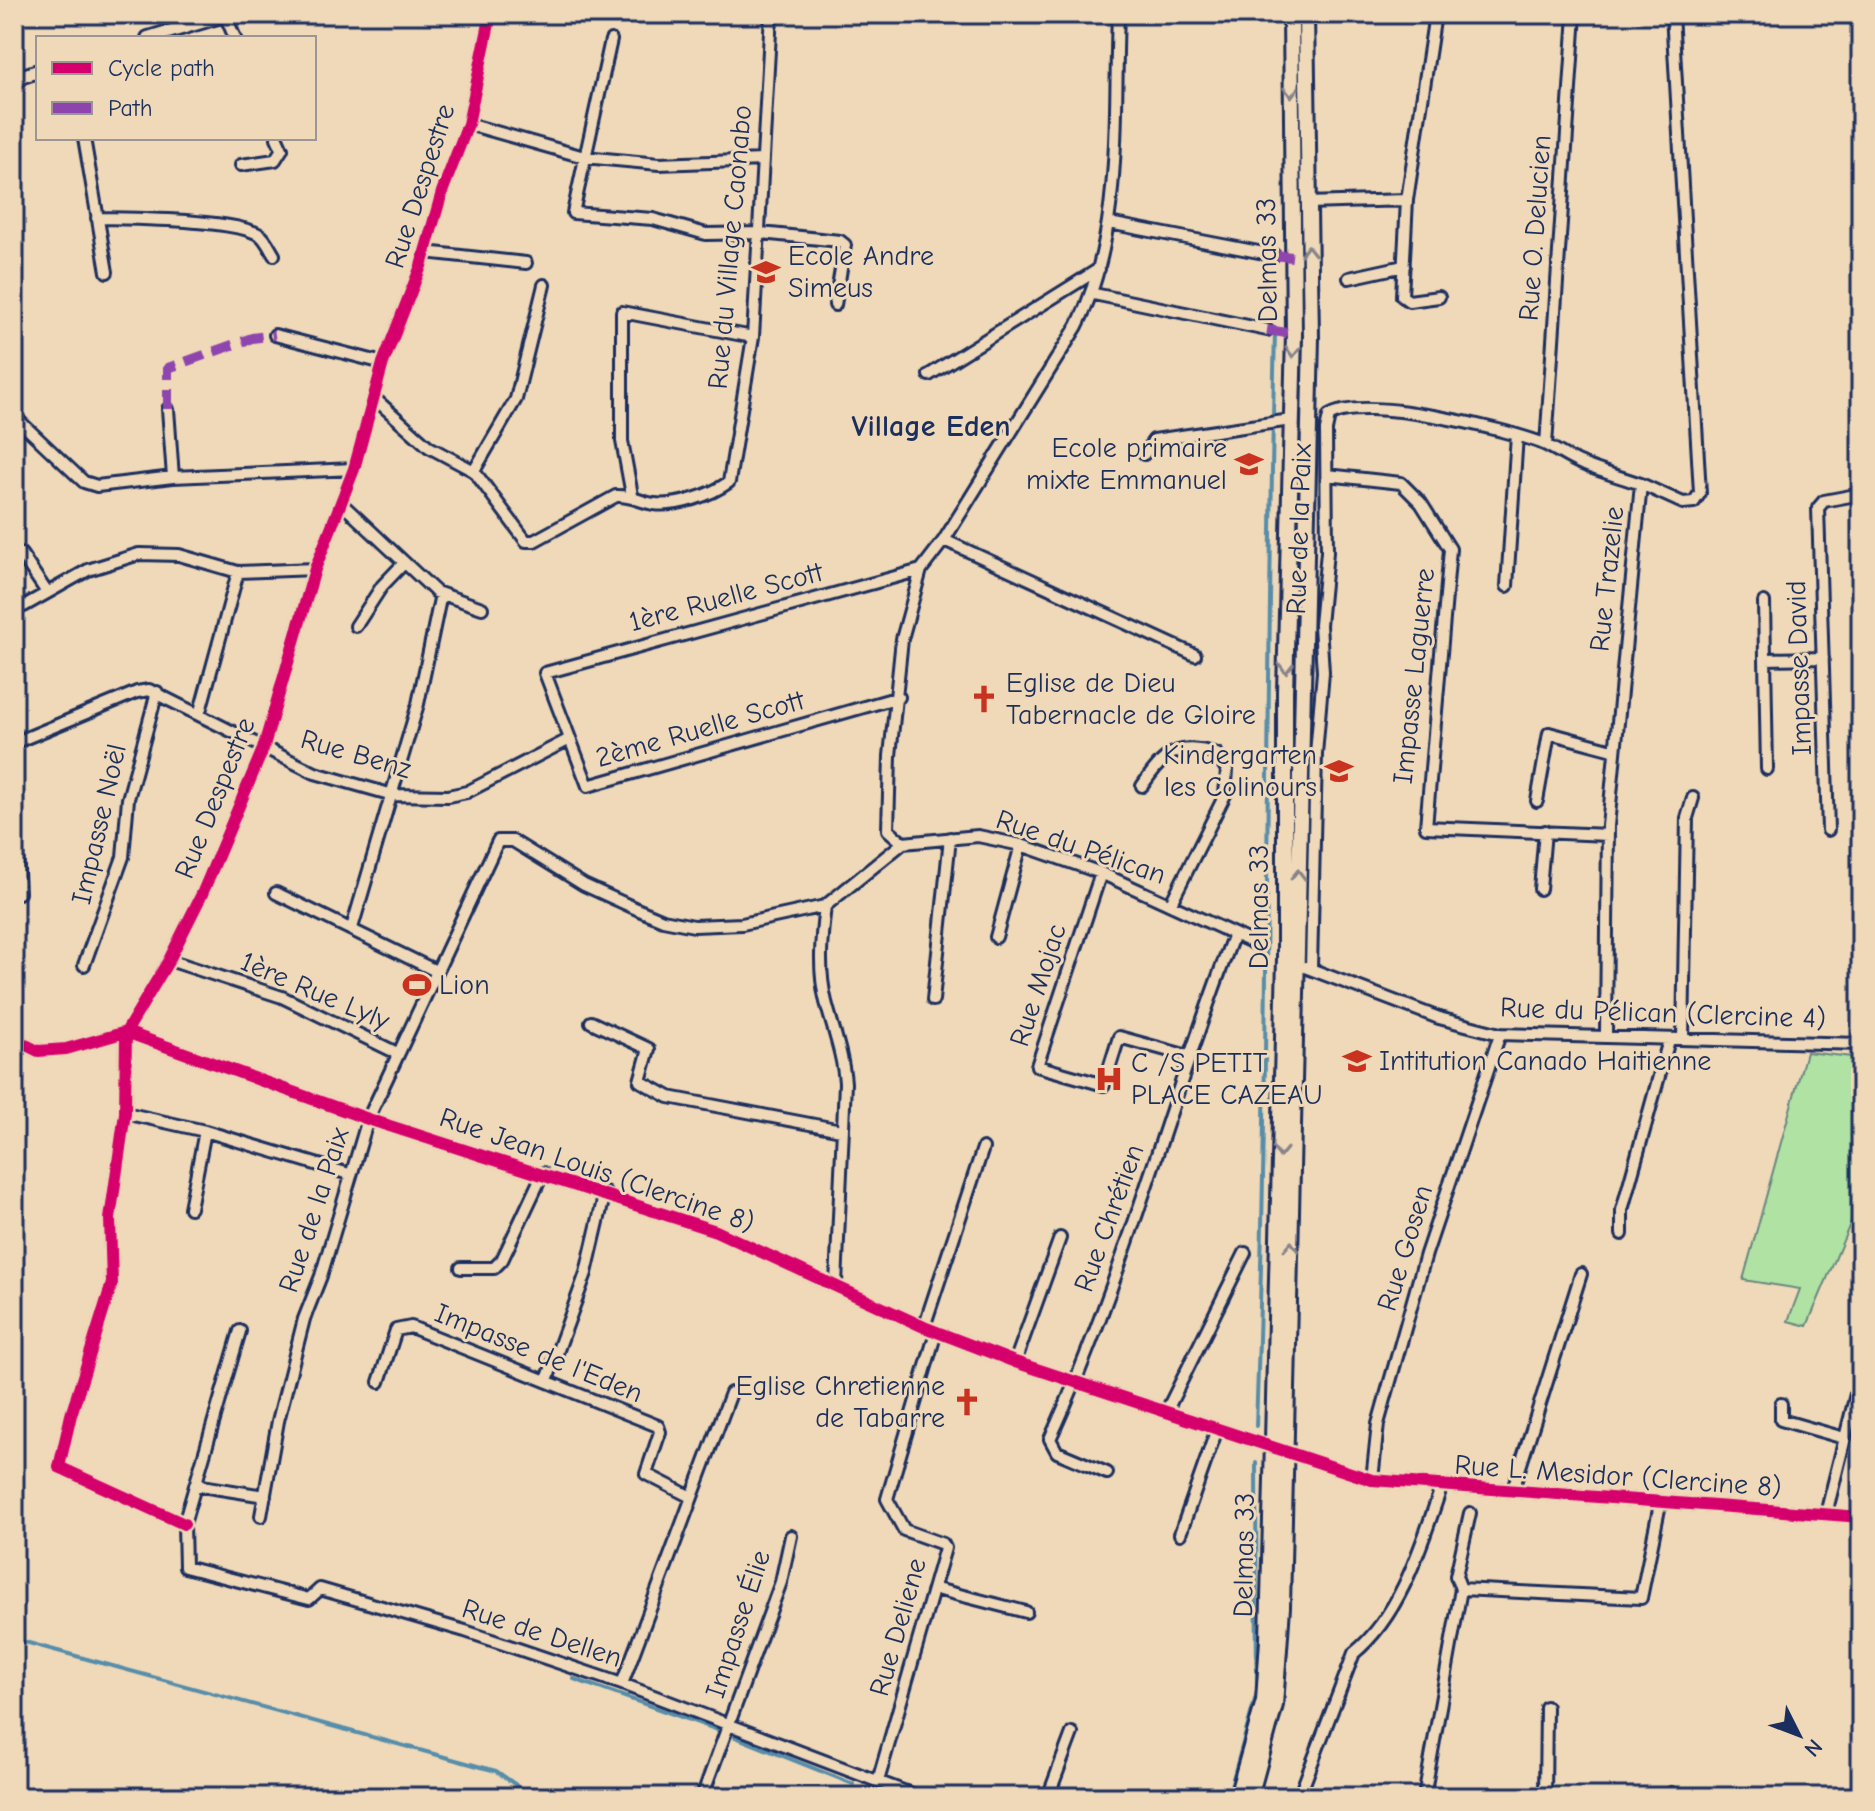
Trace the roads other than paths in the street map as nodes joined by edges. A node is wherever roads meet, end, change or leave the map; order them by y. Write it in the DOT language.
graph roads {
  1 [pos="227,14"];
  2 [pos="491,14"];
  3 [pos="771,14"];
  4 [pos="1118,14"];
  5 [pos="1291,14"];
  6 [pos="1306,14"];
  7 [pos="1435,14"];
  8 [pos="1575,14"];
  9 [pos="1672,14"];
  10 [pos="155,36"];
  11 [pos="234,36"];
  12 [pos="611,40"];
  13 [pos="36,72"];
  14 [pos="14,79"];
  15 [pos="468,124"];
  16 [pos="84,140"];
  17 [pos="278,140"];
  18 [pos="584,157"];
  19 [pos="763,160"];
  20 [pos="241,165"];
  21 [pos="1407,200"];
  22 [pos="1307,203"];
  23 [pos="97,218"];
  24 [pos="1109,223"];
  25 [pos="761,233"];
  26 [pos="425,252"];
  27 [pos="274,255"];
  28 [pos="1274,255"];
  29 [pos="526,263"];
  30 [pos="1404,266"];
  31 [pos="1099,269"];
  32 [pos="107,272"];
  33 [pos="1349,278"];
  34 [pos="544,285"];
  35 [pos="1094,294"];
  36 [pos="1439,297"];
  37 [pos="835,305"];
  38 [pos="1267,330"];
  39 [pos="275,335"];
  40 [pos="753,337"];
  41 [pos="383,363"];
  42 [pos="929,375"];
  43 [pos="374,398"];
  44 [pos="168,409"];
  45 [pos="14,416"];
  46 [pos="1291,420"];
  47 [pos="1517,435"];
  48 [pos="1546,445"];
  49 [pos="1144,454"];
  50 [pos="354,469"];
  51 [pos="474,471"];
  52 [pos="1327,475"];
  53 [pos="173,477"];
  54 [pos="1641,484"];
  55 [pos="1861,494"];
  56 [pos="632,495"];
  57 [pos="341,503"];
  58 [pos="944,540"];
  59 [pos="21,554"];
  60 [pos="404,563"];
  61 [pos="315,569"];
  62 [pos="921,570"];
  63 [pos="238,572"];
  64 [pos="1507,586"];
  65 [pos="46,591"];
  66 [pos="441,594"];
  67 [pos="1764,602"];
  68 [pos="24,606"];
  69 [pos="482,608"];
  70 [pos="356,626"];
  71 [pos="1195,655"];
  72 [pos="1823,658"];
  73 [pos="1765,659"];
  74 [pos="545,671"];
  75 [pos="157,692"];
  76 [pos="899,697"];
  77 [pos="199,715"];
  78 [pos="568,740"];
  79 [pos="14,743"];
  80 [pos="263,749"];
  81 [pos="1613,750"];
  82 [pos="1767,769"];
  83 [pos="1142,786"];
  84 [pos="393,795"];
  85 [pos="14,796"];
  86 [pos="1693,798"];
  87 [pos="1537,801"];
  88 [pos="1828,830"];
  89 [pos="1545,831"];
  90 [pos="1608,835"];
  91 [pos="950,838"];
  92 [pos="903,843"];
  93 [pos="1021,845"];
  94 [pos="1101,873"];
  95 [pos="1540,889"];
  96 [pos="19,893"];
  97 [pos="276,893"];
  98 [pos="1171,903"];
  99 [pos="825,906"];
  100 [pos="352,928"];
  101 [pos="1234,934"];
  102 [pos="996,937"];
  103 [pos="1258,945"];
  104 [pos="169,960"];
  105 [pos="1298,963"];
  106 [pos="84,965"];
  107 [pos="436,971"];
  108 [pos="933,1000"];
  109 [pos="591,1022"];
  110 [pos="126,1032"];
  111 [pos="1500,1034"];
  112 [pos="1606,1034"];
  113 [pos="14,1039"];
  114 [pos="1683,1039"];
  115 [pos="1669,1040"];
  116 [pos="1861,1044"];
  117 [pos="397,1053"];
  118 [pos="1188,1056"];
  119 [pos="125,1113"];
  120 [pos="368,1119"];
  121 [pos="841,1130"];
  122 [pos="205,1131"];
  123 [pos="983,1148"];
  124 [pos="543,1173"];
  125 [pos="349,1174"];
  126 [pos="605,1192"];
  127 [pos="190,1208"];
  128 [pos="1622,1234"];
  129 [pos="1060,1238"];
  130 [pos="1245,1253"];
  131 [pos="461,1268"];
  132 [pos="1581,1274"];
  133 [pos="836,1284"];
  134 [pos="924,1327"];
  135 [pos="240,1331"];
  136 [pos="936,1332"];
  137 [pos="1015,1362"];
  138 [pos="1861,1374"];
  139 [pos="547,1380"];
  140 [pos="379,1382"];
  141 [pos="1076,1383"];
  142 [pos="731,1393"];
  143 [pos="1781,1404"];
  144 [pos="1167,1410"];
  145 [pos="1217,1429"];
  146 [pos="1844,1438"];
  147 [pos="1278,1451"];
  148 [pos="1107,1473"];
  149 [pos="1372,1480"];
  150 [pos="195,1485"];
  151 [pos="1441,1488"];
  152 [pos="1513,1489"];
  153 [pos="265,1496"];
  154 [pos="691,1497"];
  155 [pos="1660,1504"];
  156 [pos="1470,1513"];
  157 [pos="1826,1514"];
  158 [pos="261,1516"];
  159 [pos="1861,1517"];
  160 [pos="184,1524"];
  161 [pos="1180,1534"];
  162 [pos="791,1536"];
  163 [pos="936,1589"];
  164 [pos="1461,1589"];
  165 [pos="1026,1612"];
  166 [pos="622,1684"];
  167 [pos="1546,1707"];
  168 [pos="730,1726"];
  169 [pos="1072,1733"];
  170 [pos="878,1781"];
  171 [pos="702,1797"];
  172 [pos="919,1797"];
  173 [pos="1048,1797"];
  174 [pos="1237,1797"];
  175 [pos="1250,1797"];
  176 [pos="1299,1797"];
  177 [pos="1424,1797"];
  178 [pos="1545,1797"];
  1 -- 10 [label="street"];
  1 -- 11 [label="street"];
  2 -- 15 [label="street, Rue Despestre"];
  3 -- 19 [label="street, Rue du Village Caonabo"];
  4 -- 24 [label="street"];
  5 -- 46 [label="main road, Delmas 33, one-way"];
  6 -- 22 [label="main road, Delmas 33"];
  7 -- 21 [label="street"];
  8 -- 48 [label="street, Rue O. Delucien"];
  9 -- 54 [label="street, Rue Trazelie"];
  12 -- 18 [label="street"];
  13 -- 14 [label="street"];
  15 -- 18 [label="street"];
  15 -- 26 [label="street, Rue Despestre"];
  16 -- 23 [label="street"];
  17 -- 20 [label="street"];
  18 -- 19 [label="street"];
  18 -- 25 [label="street"];
  19 -- 25 [label="street, Rue du Village Caonabo"];
  21 -- 22 [label="street"];
  21 -- 30 [label="street"];
  105 -- 22 [label="main road, Delmas 33, one-way"];
  23 -- 27 [label="street"];
  23 -- 32 [label="street"];
  24 -- 28 [label="street"];
  24 -- 31 [label="street"];
  25 -- 37 [label="street"];
  25 -- 40 [label="street, Rue du Village Caonabo"];
  26 -- 29 [label="street"];
  26 -- 41 [label="street, Rue Despestre"];
  30 -- 33 [label="street"];
  30 -- 36 [label="street"];
  31 -- 35 [label="street"];
  31 -- 42 [label="street"];
  34 -- 51 [label="street"];
  35 -- 38 [label="street"];
  35 -- 58 [label="street"];
  39 -- 41 [label="street"];
  40 -- 56 [label="street, Rue du Village Caonabo"];
  40 -- 56 [label="street"];
  41 -- 43 [label="street, Rue Despestre"];
  43 -- 50 [label="street, Rue Despestre"];
  43 -- 51 [label="street"];
  44 -- 53 [label="street"];
  45 -- 53 [label="street"];
  46 -- 49 [label="street"];
  46 -- 105 [label="main road, Delmas 33, one-way"];
  47 -- 48 [label="street, Rue de la Paix"];
  47 -- 52 [label="street, Rue de la Paix"];
  47 -- 64 [label="street"];
  48 -- 54 [label="street, Rue de la Paix"];
  50 -- 53 [label="street"];
  50 -- 57 [label="street, Rue Despestre"];
  51 -- 56 [label="street"];
  52 -- 89 [label="street, Impasse Laguerre"];
  52 -- 105 [label="street, Rue de la Paix"];
  54 -- 81 [label="street, Rue Trazelie"];
  55 -- 72 [label="street, Impasse David"];
  57 -- 60 [label="street"];
  57 -- 61 [label="street, Rue Despestre"];
  58 -- 62 [label="street"];
  58 -- 71 [label="street"];
  59 -- 65 [label="street"];
  60 -- 66 [label="street"];
  60 -- 70 [label="street"];
  61 -- 63 [label="street"];
  61 -- 80 [label="street, Rue Despestre"];
  62 -- 74 [label="street, 1ère Ruelle Scott"];
  62 -- 76 [label="street"];
  63 -- 65 [label="street"];
  63 -- 77 [label="street"];
  65 -- 68 [label="street"];
  66 -- 69 [label="street"];
  66 -- 84 [label="street"];
  67 -- 73 [label="street"];
  72 -- 73 [label="street"];
  72 -- 88 [label="street, Impasse David"];
  73 -- 82 [label="street"];
  74 -- 78 [label="street, 2ème Ruelle Scott"];
  75 -- 77 [label="street, Rue Benz"];
  75 -- 79 [label="street"];
  75 -- 106 [label="street, Impasse Noël"];
  76 -- 78 [label="street, 2ème Ruelle Scott"];
  76 -- 92 [label="street"];
  77 -- 80 [label="street, Rue Benz"];
  78 -- 84 [label="street, Rue Benz"];
  80 -- 84 [label="street, Rue Benz"];
  80 -- 104 [label="street, Rue Despestre"];
  81 -- 87 [label="street"];
  81 -- 90 [label="street, Rue Trazelie"];
  83 -- 98 [label="street"];
  84 -- 100 [label="street"];
  85 -- 96 [label="street"];
  86 -- 114 [label="street"];
  89 -- 90 [label="street"];
  89 -- 95 [label="street"];
  90 -- 112 [label="street, Rue Trazelie"];
  91 -- 92 [label="street, Rue du Pélican"];
  91 -- 93 [label="street, Rue du Pélican"];
  91 -- 108 [label="street"];
  92 -- 99 [label="street"];
  93 -- 94 [label="street, Rue du Pélican"];
  93 -- 102 [label="street"];
  94 -- 98 [label="street, Rue du Pélican"];
  94 -- 118 [label="street, Rue Mojac"];
  97 -- 100 [label="street"];
  98 -- 101 [label="street, Rue du Pélican"];
  99 -- 107 [label="street, Rue de la Paix"];
  99 -- 121 [label="street"];
  100 -- 107 [label="street"];
  101 -- 103 [label="street, Rue du Pélican"];
  101 -- 118 [label="street, Rue Chrétien"];
  104 -- 110 [label="street, Rue Despestre"];
  104 -- 117 [label="street, 1ère Rue Lyly"];
  105 -- 111 [label="street, Rue du Pélican (Clercine 4)"];
  105 -- 147 [label="main road, Delmas 33"];
  107 -- 117 [label="street, Rue de la Paix"];
  109 -- 121 [label="street"];
  110 -- 113 [label="street"];
  110 -- 119 [label="street"];
  110 -- 120 [label="street, Rue Jean Louis (Clercine 8)"];
  111 -- 112 [label="street, Rue du Pélican (Clercine 4)"];
  111 -- 149 [label="street, Rue Gosen"];
  112 -- 115 [label="street, Rue du Pélican (Clercine 4)"];
  114 -- 115 [label="street, Rue du Pélican (Clercine 4)"];
  114 -- 116 [label="street, Rue du Pélican (Clercine 4)"];
  115 -- 128 [label="street"];
  117 -- 120 [label="street, Rue de la Paix"];
  118 -- 141 [label="street, Rue Chrétien"];
  119 -- 122 [label="street"];
  119 -- 160 [label="street"];
  120 -- 124 [label="street, Rue Jean Louis (Clercine 8)"];
  120 -- 125 [label="street, Rue de la Paix"];
  121 -- 133 [label="street"];
  122 -- 125 [label="street"];
  122 -- 127 [label="street"];
  123 -- 134 [label="street"];
  124 -- 126 [label="street, Rue Jean Louis (Clercine 8)"];
  124 -- 131 [label="street"];
  125 -- 153 [label="street, Rue de la Paix"];
  126 -- 133 [label="street, Rue Jean Louis (Clercine 8)"];
  126 -- 139 [label="street"];
  129 -- 137 [label="street"];
  130 -- 144 [label="street"];
  132 -- 152 [label="street"];
  133 -- 134 [label="street, Rue Jean Louis (Clercine 8)"];
  134 -- 136 [label="street, Rue Jean Louis (Clercine 8)"];
  135 -- 150 [label="street"];
  136 -- 137 [label="street, Rue Jean Louis (Clercine 8)"];
  136 -- 163 [label="street, Rue Deliene"];
  137 -- 141 [label="street, Rue Jean Louis (Clercine 8)"];
  138 -- 146 [label="street"];
  139 -- 140 [label="street, Impasse de l'Eden"];
  139 -- 154 [label="street, Impasse de l'Eden"];
  141 -- 144 [label="street, Rue Jean Louis (Clercine 8)"];
  141 -- 148 [label="street, Rue Chrétien"];
  142 -- 154 [label="street"];
  143 -- 146 [label="street"];
  144 -- 145 [label="street, Rue Jean Louis (Clercine 8)"];
  145 -- 147 [label="street, Rue Jean Louis (Clercine 8)"];
  145 -- 161 [label="street"];
  146 -- 157 [label="street"];
  147 -- 149 [label="street, Rue L. Mesidor (Clercine 8)"];
  147 -- 174 [label="main road, Delmas 33"];
  147 -- 175 [label="main road, Delmas 33"];
  149 -- 151 [label="street, Rue L. Mesidor (Clercine 8)"];
  150 -- 153 [label="street"];
  150 -- 160 [label="street"];
  151 -- 152 [label="street, Rue L. Mesidor (Clercine 8)"];
  151 -- 176 [label="street"];
  152 -- 155 [label="street, Rue L. Mesidor (Clercine 8)"];
  153 -- 158 [label="street, Rue de la Paix"];
  154 -- 166 [label="street"];
  155 -- 157 [label="street, Rue L. Mesidor (Clercine 8)"];
  155 -- 164 [label="street"];
  156 -- 164 [label="street"];
  157 -- 159 [label="street, Rue L. Mesidor (Clercine 8)"];
  160 -- 166 [label="street, Rue de Dellen"];
  162 -- 168 [label="street, Impasse Élie"];
  163 -- 165 [label="street"];
  163 -- 170 [label="street, Rue Deliene"];
  164 -- 177 [label="street"];
  166 -- 168 [label="street, Rue de Dellen"];
  167 -- 178 [label="street"];
  168 -- 170 [label="street, Rue de Dellen"];
  168 -- 171 [label="street, Impasse Élie"];
  169 -- 173 [label="street"];
  170 -- 172 [label="street, Rue de Dellen"];
}
